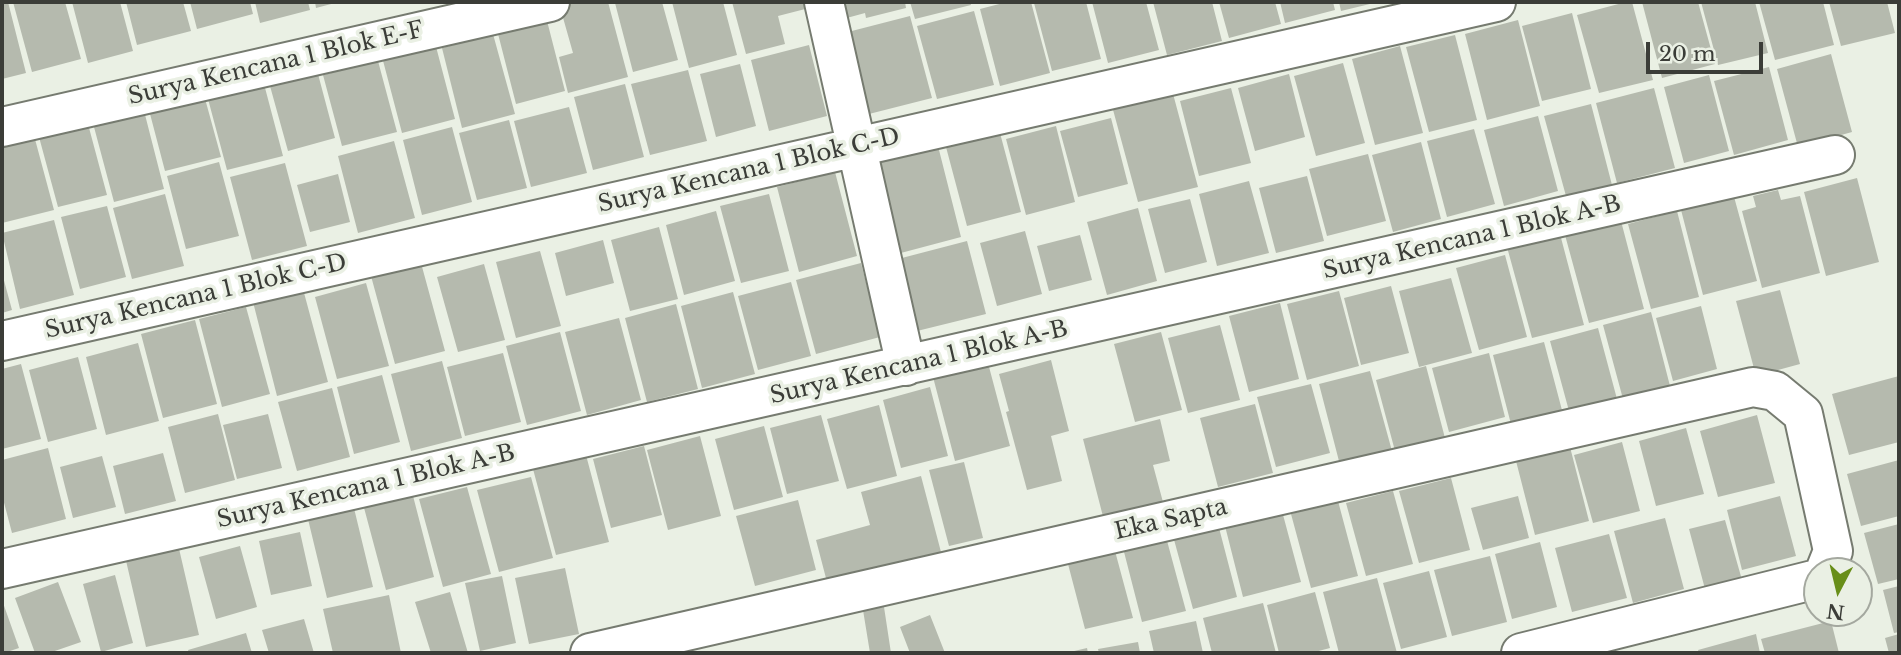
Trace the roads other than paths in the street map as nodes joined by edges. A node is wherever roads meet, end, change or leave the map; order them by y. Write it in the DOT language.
graph roads {
  1 [pos="550,2"];
  2 [pos="824,2"];
  3 [pos="1496,2"];
  4 [pos="2,127"];
  5 [pos="856,147"];
  6 [pos="1836,155"];
  7 [pos="2,341"];
  8 [pos="906,366"];
  9 [pos="1831,557"];
  10 [pos="2,569"];
  11 [pos="1803,582"];
  12 [pos="590,653"];
  13 [pos="1521,653"];
  1 -- 4 [label="street, Surya Kencana 1 Blok E-F"];
  2 -- 5 [label="street"];
  3 -- 5 [label="street, Surya Kencana 1 Blok C-D"];
  5 -- 7 [label="street, Surya Kencana 1 Blok C-D"];
  5 -- 8 [label="street"];
  6 -- 8 [label="street, Surya Kencana 1 Blok A-B"];
  8 -- 10 [label="street, Surya Kencana 1 Blok A-B"];
  9 -- 12 [label="street, Eka Sapta"];
  11 -- 13 [label="street"];
}
